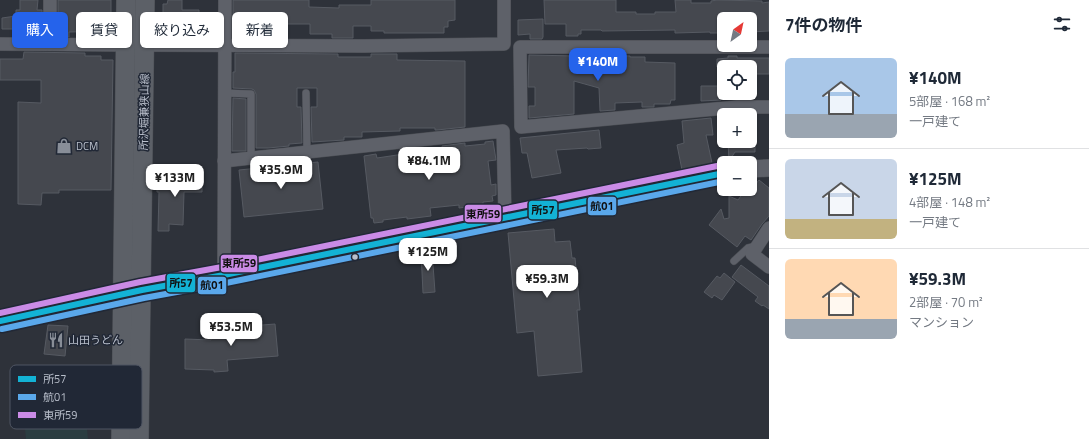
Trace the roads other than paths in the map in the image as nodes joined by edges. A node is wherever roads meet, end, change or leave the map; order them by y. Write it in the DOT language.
graph roads {
  1 [pos="50,0"];
  2 [pos="126,0"];
  3 [pos="145,0"];
  4 [pos="225,0"];
  5 [pos="504,0"];
  6 [pos="50,12"];
  7 [pos="126,12"];
  8 [pos="145,12"];
  9 [pos="0,44"];
  10 [pos="12,44"];
  11 [pos="225,45"];
  12 [pos="769,46"];
  13 [pos="126,48"];
  14 [pos="145,48"];
  15 [pos="225,93"];
  16 [pos="306,93"];
  17 [pos="769,107"];
  18 [pos="307,152"];
  19 [pos="252,158"];
  20 [pos="224,161"];
  21 [pos="769,168"];
  22 [pos="757,169"];
  23 [pos="717,174"];
  24 [pos="505,217"];
  25 [pos="769,228"];
  26 [pos="756,246"];
  27 [pos="734,262"];
  28 [pos="769,267"];
  29 [pos="224,275"];
  30 [pos="142,290"];
  31 [pos="122,295"];
  32 [pos="0,321"];
  33 [pos="122,365"];
  34 [pos="140,365"];
  35 [pos="121,429"];
  36 [pos="139,429"];
  37 [pos="121,439"];
  38 [pos="139,439"];
  1 -- 6 [label="street"];
  2 -- 7 [label="main road, 所沢堀兼狭山線"];
  3 -- 8 [label="main road, 所沢堀兼狭山線"];
  4 -- 11 [label="street"];
  5 -- 11 [label="street"];
  9 -- 10 [label="street"];
  11 -- 15 [label="street"];
  12 -- 17 [label="street"];
  13 -- 31 [label="main road, 所沢堀兼狭山線"];
  14 -- 30 [label="main road, 所沢堀兼狭山線"];
  15 -- 19 [label="lane"];
  15 -- 20 [label="street"];
  16 -- 18 [label="lane"];
  18 -- 19 [label="street"];
  18 -- 24 [label="street"];
  19 -- 20 [label="street"];
  20 -- 29 [label="street"];
  21 -- 22 [label="street"];
  23 -- 24 [label="street"];
  24 -- 29 [label="street"];
  25 -- 26 [label="street"];
  26 -- 27 [label="lane"];
  26 -- 28 [label="street"];
  29 -- 30 [label="street"];
  30 -- 31 [label="street"];
  30 -- 34 [label="main road, 所沢堀兼狭山線"];
  31 -- 32 [label="street"];
  31 -- 33 [label="main road, 所沢堀兼狭山線"];
  35 -- 37 [label="main road, 所沢堀兼狭山線"];
  36 -- 38 [label="main road, 所沢堀兼狭山線"];
}
